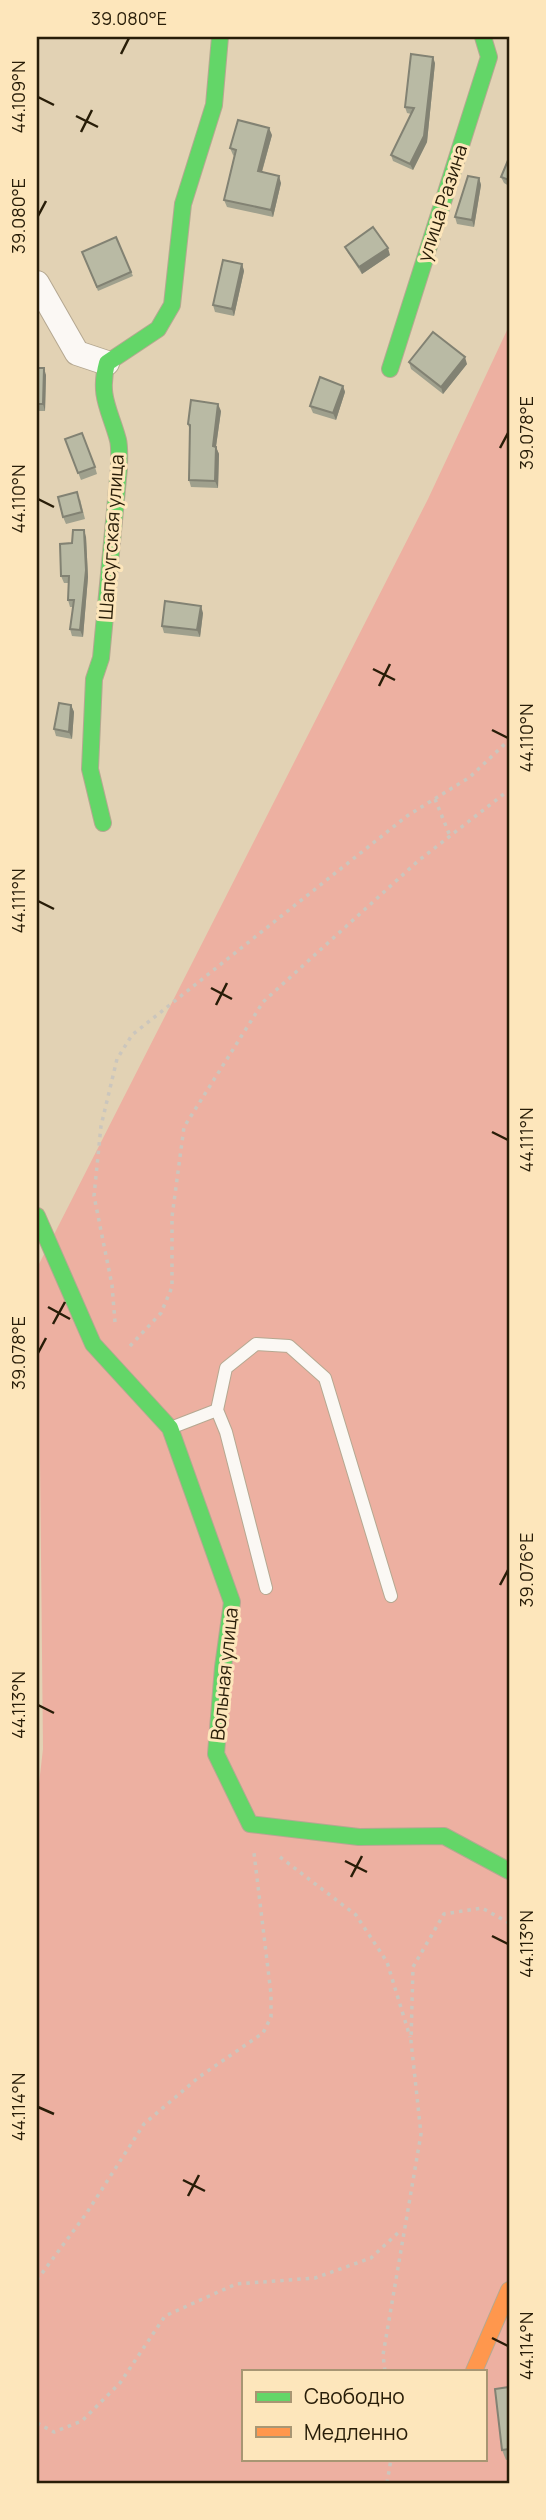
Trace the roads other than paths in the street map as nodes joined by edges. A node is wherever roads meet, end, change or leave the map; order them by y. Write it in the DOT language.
graph roads {
  1 [pos="219,37"];
  2 [pos="483,37"];
  3 [pos="37,283"];
  4 [pos="107,363"];
  5 [pos="390,369"];
  6 [pos="103,823"];
  7 [pos="37,1216"];
  8 [pos="216,1410"];
  9 [pos="170,1429"];
  10 [pos="266,1588"];
  11 [pos="391,1596"];
  12 [pos="509,1871"];
  13 [pos="509,2290"];
  14 [pos="474,2370"];
  1 -- 4 [label="street"];
  2 -- 5 [label="street, улица Разина"];
  3 -- 4 [label="street"];
  4 -- 6 [label="street, Шапсугская улица"];
  7 -- 9 [label="street, Вольная улица"];
  8 -- 9 [label="lane"];
  8 -- 10 [label="lane"];
  8 -- 11 [label="lane"];
  9 -- 12 [label="street, Вольная улица"];
  13 -- 14 [label="street"];
}
